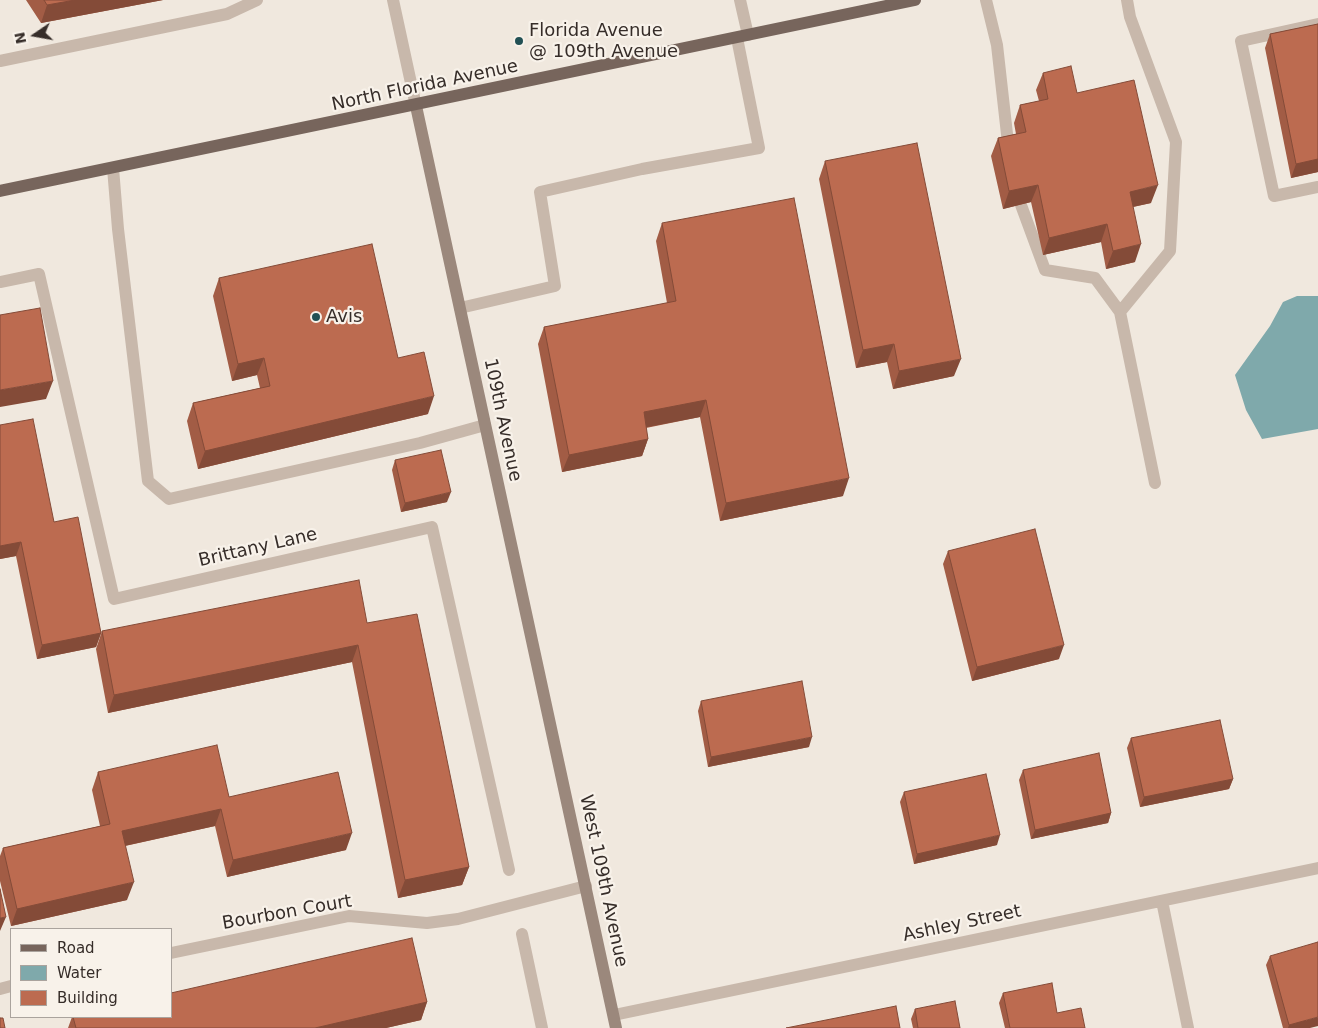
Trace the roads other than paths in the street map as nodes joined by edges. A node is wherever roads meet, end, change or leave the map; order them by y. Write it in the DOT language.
graph roads {
  1 [pos="257,0"];
  2 [pos="393,0"];
  3 [pos="740,0"];
  4 [pos="915,0"];
  5 [pos="986,0"];
  6 [pos="1127,0"];
  7 [pos="1318,24"];
  8 [pos="742,36"];
  9 [pos="0,61"];
  10 [pos="416,106"];
  11 [pos="1009,152"];
  12 [pos="113,168"];
  13 [pos="1318,186"];
  14 [pos="0,192"];
  15 [pos="1021,205"];
  16 [pos="0,282"];
  17 [pos="460,308"];
  18 [pos="1120,312"];
  19 [pos="485,425"];
  20 [pos="1155,483"];
  21 [pos="555,741"];
  22 [pos="1318,868"];
  23 [pos="509,870"];
  24 [pos="586,886"];
  25 [pos="1162,901"];
  26 [pos="522,934"];
  27 [pos="172,953"];
  28 [pos="614,1015"];
  29 [pos="542,1028"];
  30 [pos="616,1028"];
  31 [pos="1188,1028"];
  1 -- 9 [label="street"];
  2 -- 10 [label="street"];
  3 -- 8 [label="street"];
  4 -- 8 [label="main road, North Florida Avenue"];
  5 -- 11 [label="street"];
  6 -- 18 [label="street"];
  7 -- 13 [label="street"];
  8 -- 10 [label="main road, North Florida Avenue"];
  8 -- 17 [label="street"];
  10 -- 12 [label="main road, North Florida Avenue"];
  10 -- 17 [label="street, 109th Avenue"];
  12 -- 14 [label="main road, North Florida Avenue"];
  12 -- 19 [label="street"];
  15 -- 18 [label="street"];
  16 -- 23 [label="street, Brittany Lane"];
  17 -- 19 [label="street, 109th Avenue"];
  18 -- 20 [label="street"];
  19 -- 21 [label="street, 109th Avenue"];
  21 -- 24 [label="street, West 109th Avenue"];
  22 -- 25 [label="street, Ashley Street"];
  24 -- 27 [label="street, Bourbon Court"];
  24 -- 28 [label="street, West 109th Avenue"];
  25 -- 28 [label="street, Ashley Street"];
  25 -- 31 [label="street"];
  26 -- 29 [label="street"];
  28 -- 30 [label="street, West 109th Avenue"];
}
